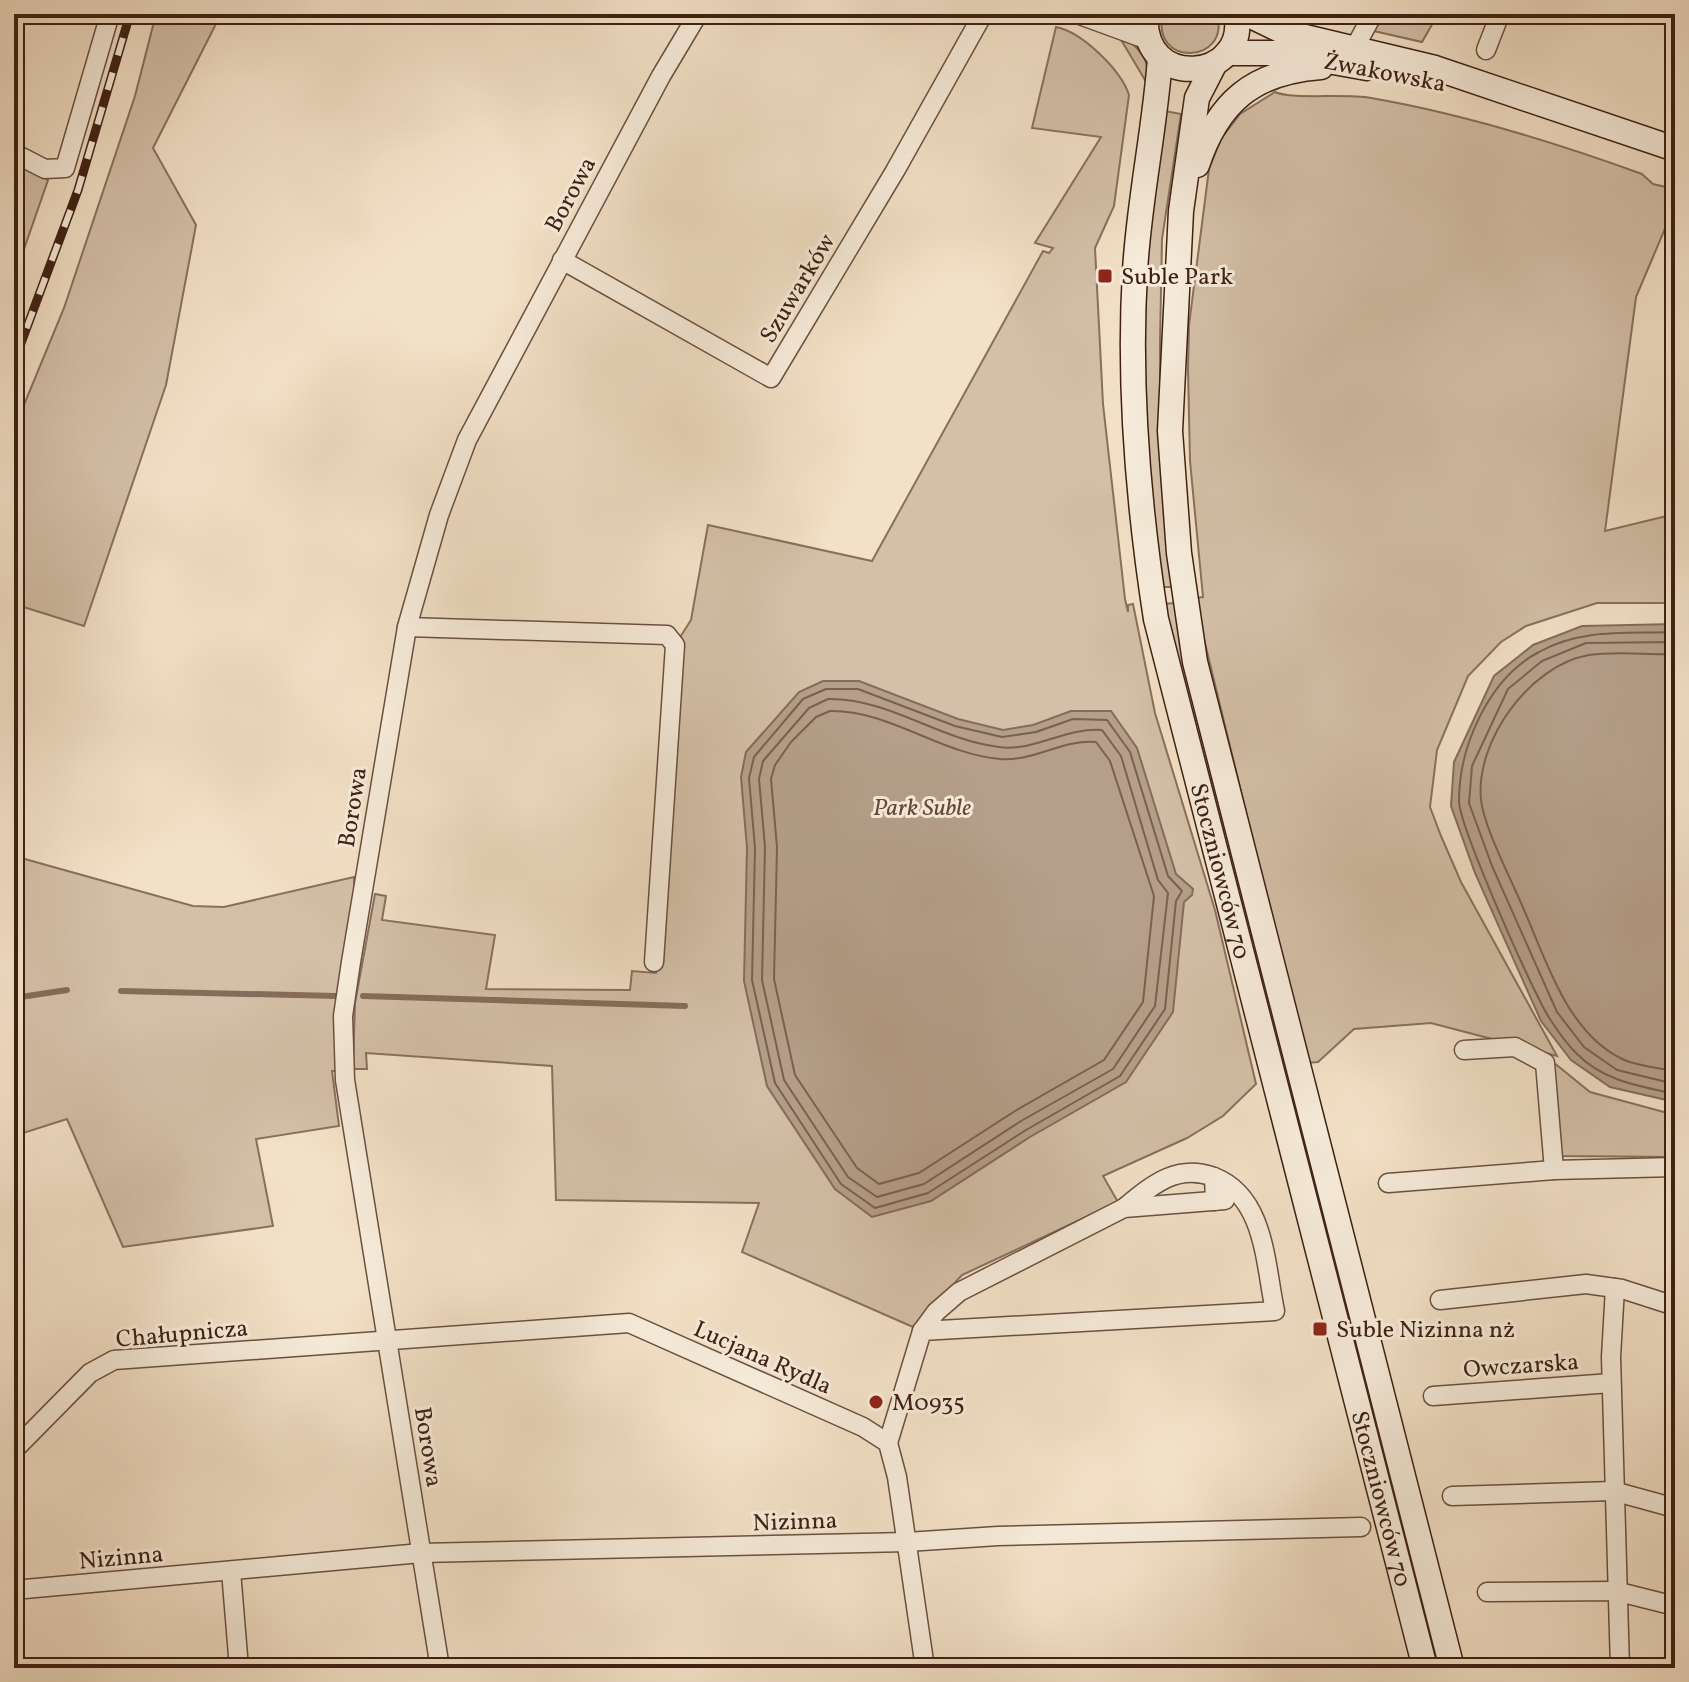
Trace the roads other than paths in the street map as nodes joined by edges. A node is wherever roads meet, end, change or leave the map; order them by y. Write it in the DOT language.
graph roads {
  1 [pos="110,14"];
  2 [pos="698,14"];
  3 [pos="983,14"];
  4 [pos="1077,14"];
  5 [pos="1146,14"];
  6 [pos="1236,14"];
  7 [pos="1247,14"];
  8 [pos="1373,14"];
  9 [pos="1500,14"];
  10 [pos="1154,49"];
  11 [pos="1354,49"];
  12 [pos="1486,50"];
  13 [pos="1221,58"];
  14 [pos="1371,68"];
  15 [pos="1543,102"];
  16 [pos="1675,149"];
  17 [pos="14,153"];
  18 [pos="1181,211"];
  19 [pos="562,260"];
  20 [pos="407,627"];
  21 [pos="654,962"];
  22 [pos="1464,1050"];
  23 [pos="1675,1167"];
  24 [pos="1554,1170"];
  25 [pos="1214,1177"];
  26 [pos="1388,1183"];
  27 [pos="1215,1201"];
  28 [pos="1124,1208"];
  29 [pos="1254,1214"];
  30 [pos="1615,1288"];
  31 [pos="1440,1300"];
  32 [pos="1675,1306"];
  33 [pos="922,1331"];
  34 [pos="388,1340"];
  35 [pos="1611,1383"];
  36 [pos="1433,1396"];
  37 [pos="888,1443"];
  38 [pos="14,1450"];
  39 [pos="1613,1491"];
  40 [pos="1452,1496"];
  41 [pos="1675,1508"];
  42 [pos="1361,1527"];
  43 [pos="907,1542"];
  44 [pos="421,1553"];
  45 [pos="231,1571"];
  46 [pos="14,1590"];
  47 [pos="1615,1591"];
  48 [pos="1487,1592"];
  49 [pos="1675,1606"];
  50 [pos="239,1668"];
  51 [pos="440,1668"];
  52 [pos="925,1668"];
  53 [pos="1425,1668"];
  54 [pos="1452,1668"];
  55 [pos="1620,1668"];
  1 -- 17 [label="street"];
  2 -- 19 [label="street, Borowa"];
  3 -- 19 [label="street, Szuwarków"];
  4 -- 10 [label="street"];
  5 -- 10 [label="street, Stoczniowców 70"];
  6 -- 13 [label="street, Stoczniowców 70"];
  7 -- 11 [label="street, Żwakowska"];
  8 -- 11 [label="street, Żwakowska"];
  9 -- 12 [label="street"];
  10 -- 13 [label="street, Żwakowska"];
  10 -- 53 [label="street, Stoczniowców 70"];
  11 -- 15 [label="street, Żwakowska"];
  13 -- 14 [label="street, Żwakowska"];
  13 -- 18 [label="street, Stoczniowców 70"];
  14 -- 15 [label="street, Żwakowska"];
  14 -- 18 [label="street"];
  15 -- 16 [label="street, Żwakowska"];
  18 -- 54 [label="street, Stoczniowców 70"];
  19 -- 20 [label="street, Borowa"];
  20 -- 21 [label="street"];
  20 -- 34 [label="street, Borowa"];
  22 -- 24 [label="street"];
  23 -- 24 [label="street"];
  24 -- 26 [label="street"];
  25 -- 27 [label="street"];
  25 -- 28 [label="street"];
  25 -- 29 [label="street"];
  27 -- 28 [label="street"];
  27 -- 29 [label="street"];
  28 -- 33 [label="street"];
  29 -- 33 [label="street"];
  30 -- 31 [label="street"];
  30 -- 32 [label="street"];
  30 -- 35 [label="street, Owczarska"];
  33 -- 37 [label="street"];
  34 -- 37 [label="street, Lucjana Rydla"];
  34 -- 38 [label="street, Chałupnicza"];
  34 -- 44 [label="street, Borowa"];
  35 -- 36 [label="street, Owczarska"];
  35 -- 39 [label="street, Owczarska"];
  37 -- 43 [label="street"];
  39 -- 40 [label="street"];
  39 -- 41 [label="street"];
  39 -- 47 [label="street, Owczarska"];
  42 -- 43 [label="street, Nizinna"];
  43 -- 44 [label="street, Nizinna"];
  43 -- 52 [label="street"];
  44 -- 45 [label="street, Nizinna"];
  44 -- 51 [label="street, Borowa"];
  45 -- 46 [label="street, Nizinna"];
  45 -- 50 [label="street"];
  47 -- 48 [label="street"];
  47 -- 49 [label="street"];
  47 -- 55 [label="street, Owczarska"];
}
